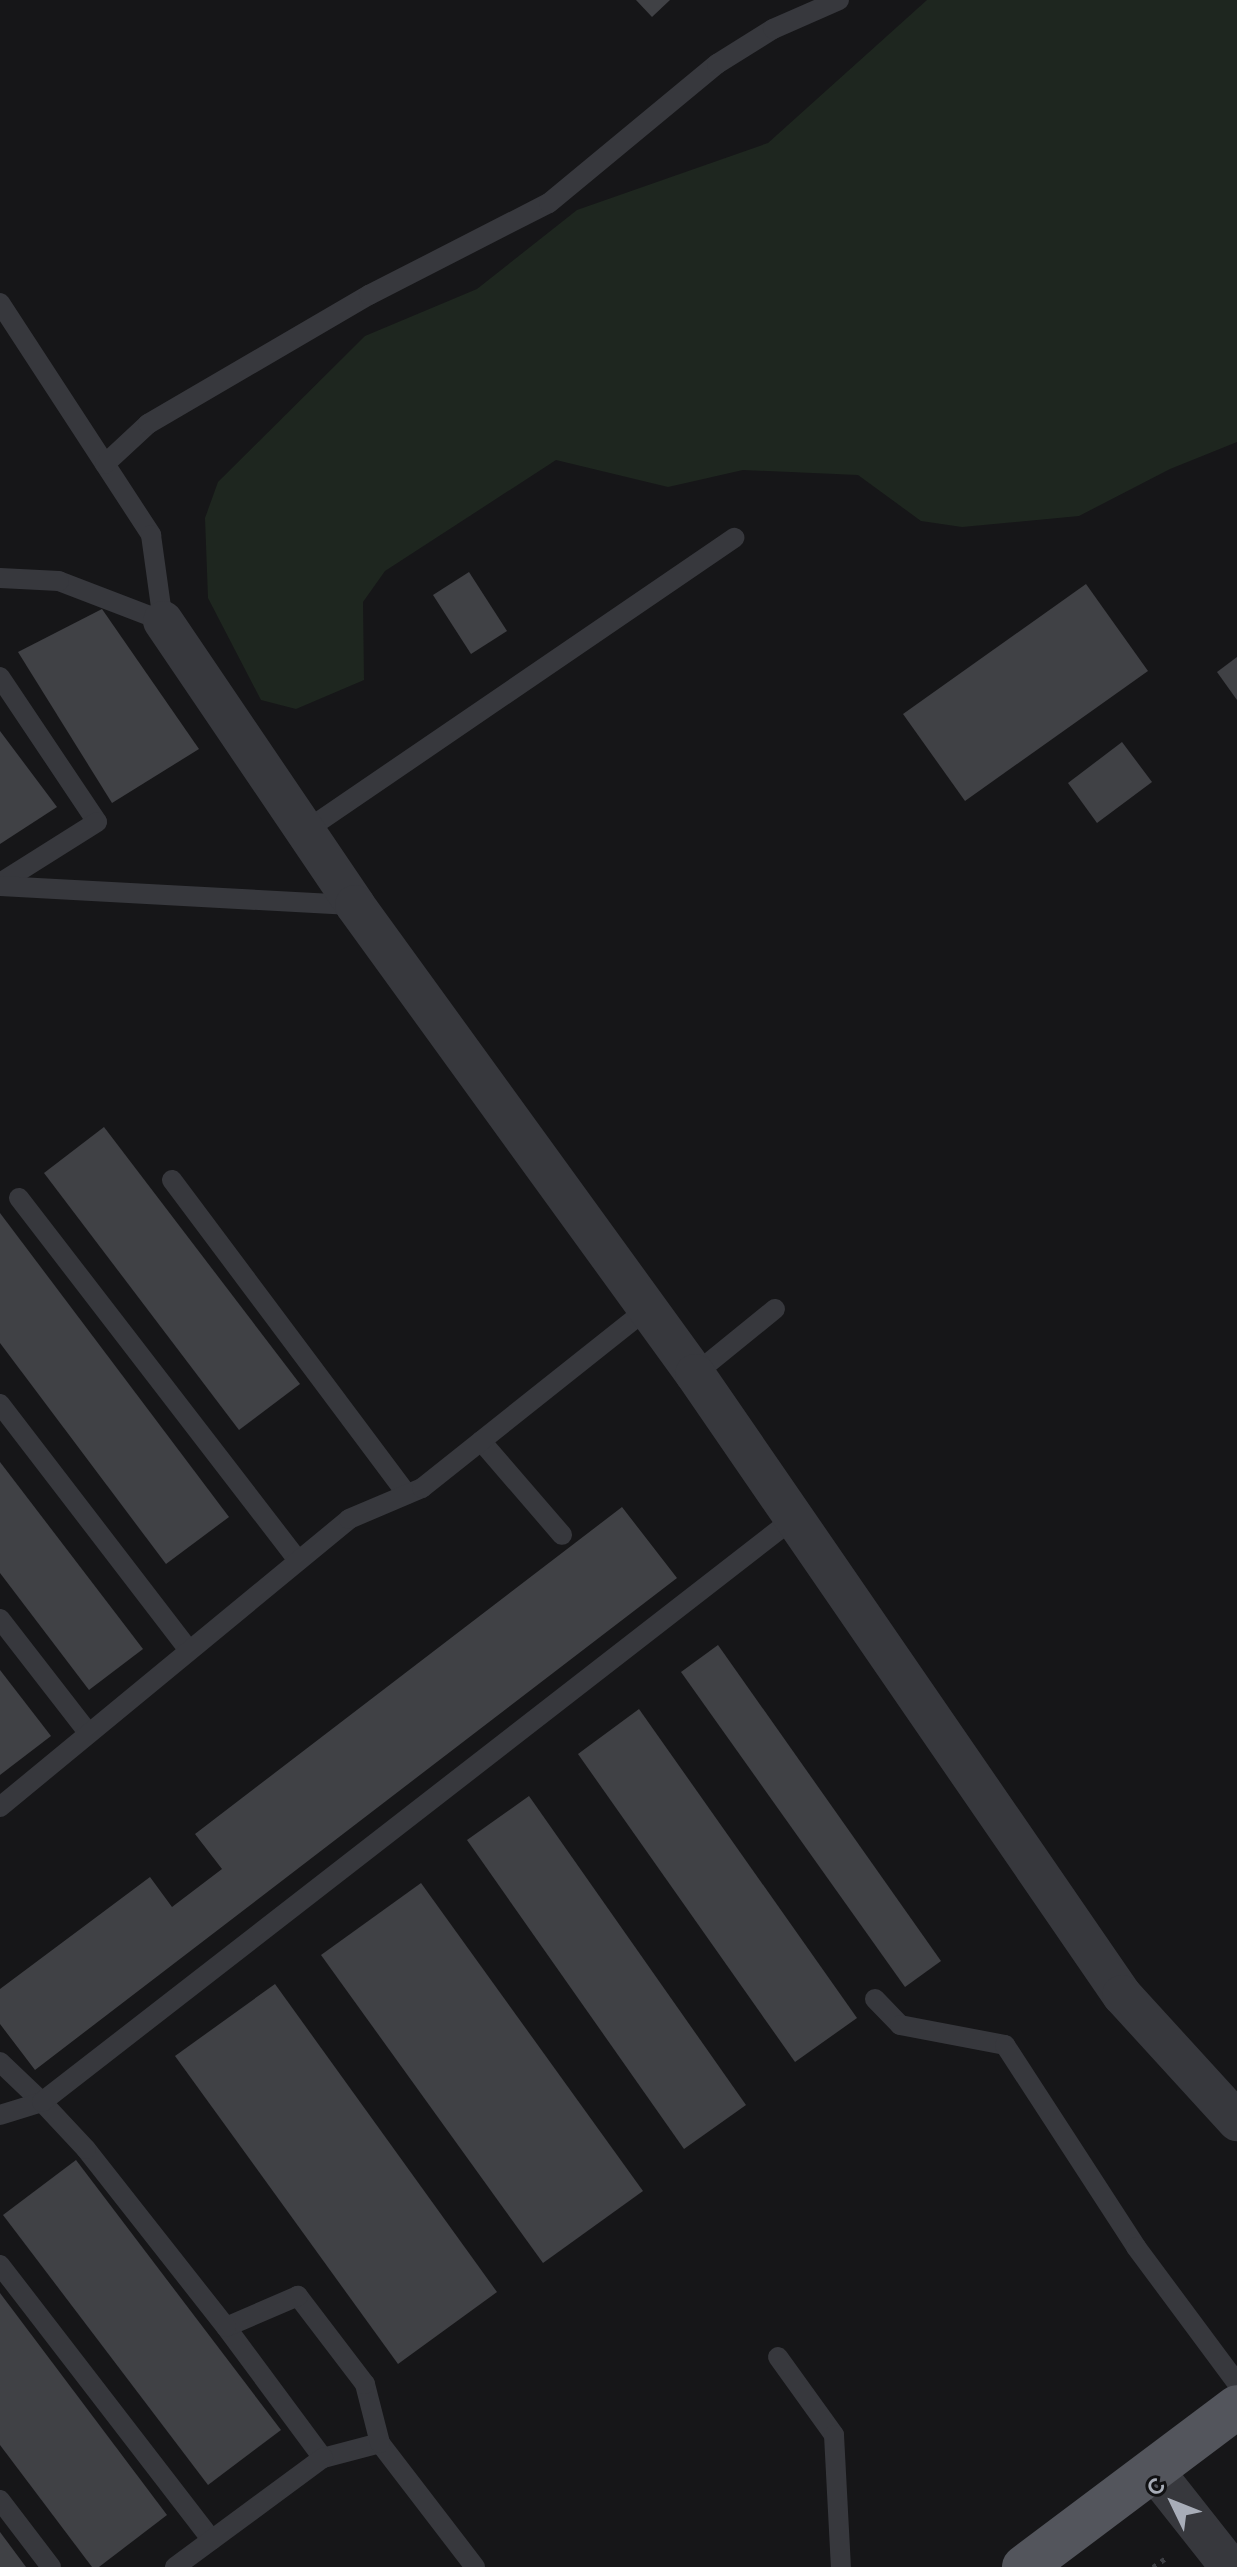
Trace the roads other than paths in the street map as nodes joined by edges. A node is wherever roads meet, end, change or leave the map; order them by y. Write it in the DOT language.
graph roads {
  1 [pos="839,0"];
  2 [pos="813,5"];
  3 [pos="0,303"];
  4 [pos="105,464"];
  5 [pos="734,538"];
  6 [pos="0,578"];
  7 [pos="163,621"];
  8 [pos="0,677"];
  9 [pos="305,831"];
  10 [pos="0,884"];
  11 [pos="355,905"];
  12 [pos="172,1180"];
  13 [pos="19,1198"];
  14 [pos="647,1309"];
  15 [pos="775,1309"];
  16 [pos="695,1374"];
  17 [pos="0,1404"];
  18 [pos="481,1441"];
  19 [pos="407,1494"];
  20 [pos="794,1518"];
  21 [pos="562,1535"];
  22 [pos="298,1560"];
  23 [pos="0,1619"];
  24 [pos="188,1649"];
  25 [pos="87,1731"];
  26 [pos="0,1807"];
  27 [pos="875,1999"];
  28 [pos="0,2062"];
  29 [pos="42,2102"];
  30 [pos="0,2115"];
  31 [pos="1237,2121"];
  32 [pos="0,2265"];
  33 [pos="226,2327"];
  34 [pos="778,2357"];
  35 [pos="1237,2383"];
  36 [pos="1237,2407"];
  37 [pos="380,2443"];
  38 [pos="323,2458"];
  39 [pos="1155,2472"];
  40 [pos="0,2500"];
  41 [pos="212,2540"];
  42 [pos="51,2567"];
  43 [pos="175,2567"];
  44 [pos="475,2567"];
  45 [pos="841,2567"];
  46 [pos="1024,2567"];
  47 [pos="1230,2567"];
  1 -- 2 [label="lane"];
  2 -- 4 [label="lane"];
  3 -- 4 [label="lane"];
  4 -- 7 [label="lane"];
  5 -- 9 [label="lane"];
  6 -- 7 [label="lane"];
  7 -- 9 [label="street"];
  8 -- 10 [label="lane"];
  9 -- 11 [label="street"];
  10 -- 11 [label="lane"];
  11 -- 14 [label="street"];
  12 -- 19 [label="lane"];
  13 -- 22 [label="lane"];
  14 -- 16 [label="street"];
  14 -- 18 [label="lane"];
  15 -- 16 [label="lane"];
  16 -- 20 [label="street"];
  17 -- 24 [label="lane"];
  18 -- 19 [label="lane"];
  18 -- 21 [label="lane"];
  19 -- 22 [label="lane"];
  20 -- 29 [label="lane"];
  20 -- 31 [label="street"];
  22 -- 24 [label="lane"];
  23 -- 25 [label="lane"];
  24 -- 25 [label="lane"];
  25 -- 26 [label="lane"];
  27 -- 35 [label="lane"];
  28 -- 29 [label="lane"];
  29 -- 30 [label="lane"];
  29 -- 33 [label="lane"];
  32 -- 41 [label="lane"];
  33 -- 37 [label="lane"];
  33 -- 38 [label="lane"];
  34 -- 45 [label="lane"];
  36 -- 39 [label="main road"];
  37 -- 38 [label="lane"];
  37 -- 44 [label="lane"];
  38 -- 41 [label="lane"];
  39 -- 46 [label="main road"];
  39 -- 47 [label="street"];
  40 -- 42 [label="lane"];
  41 -- 43 [label="lane"];
}
